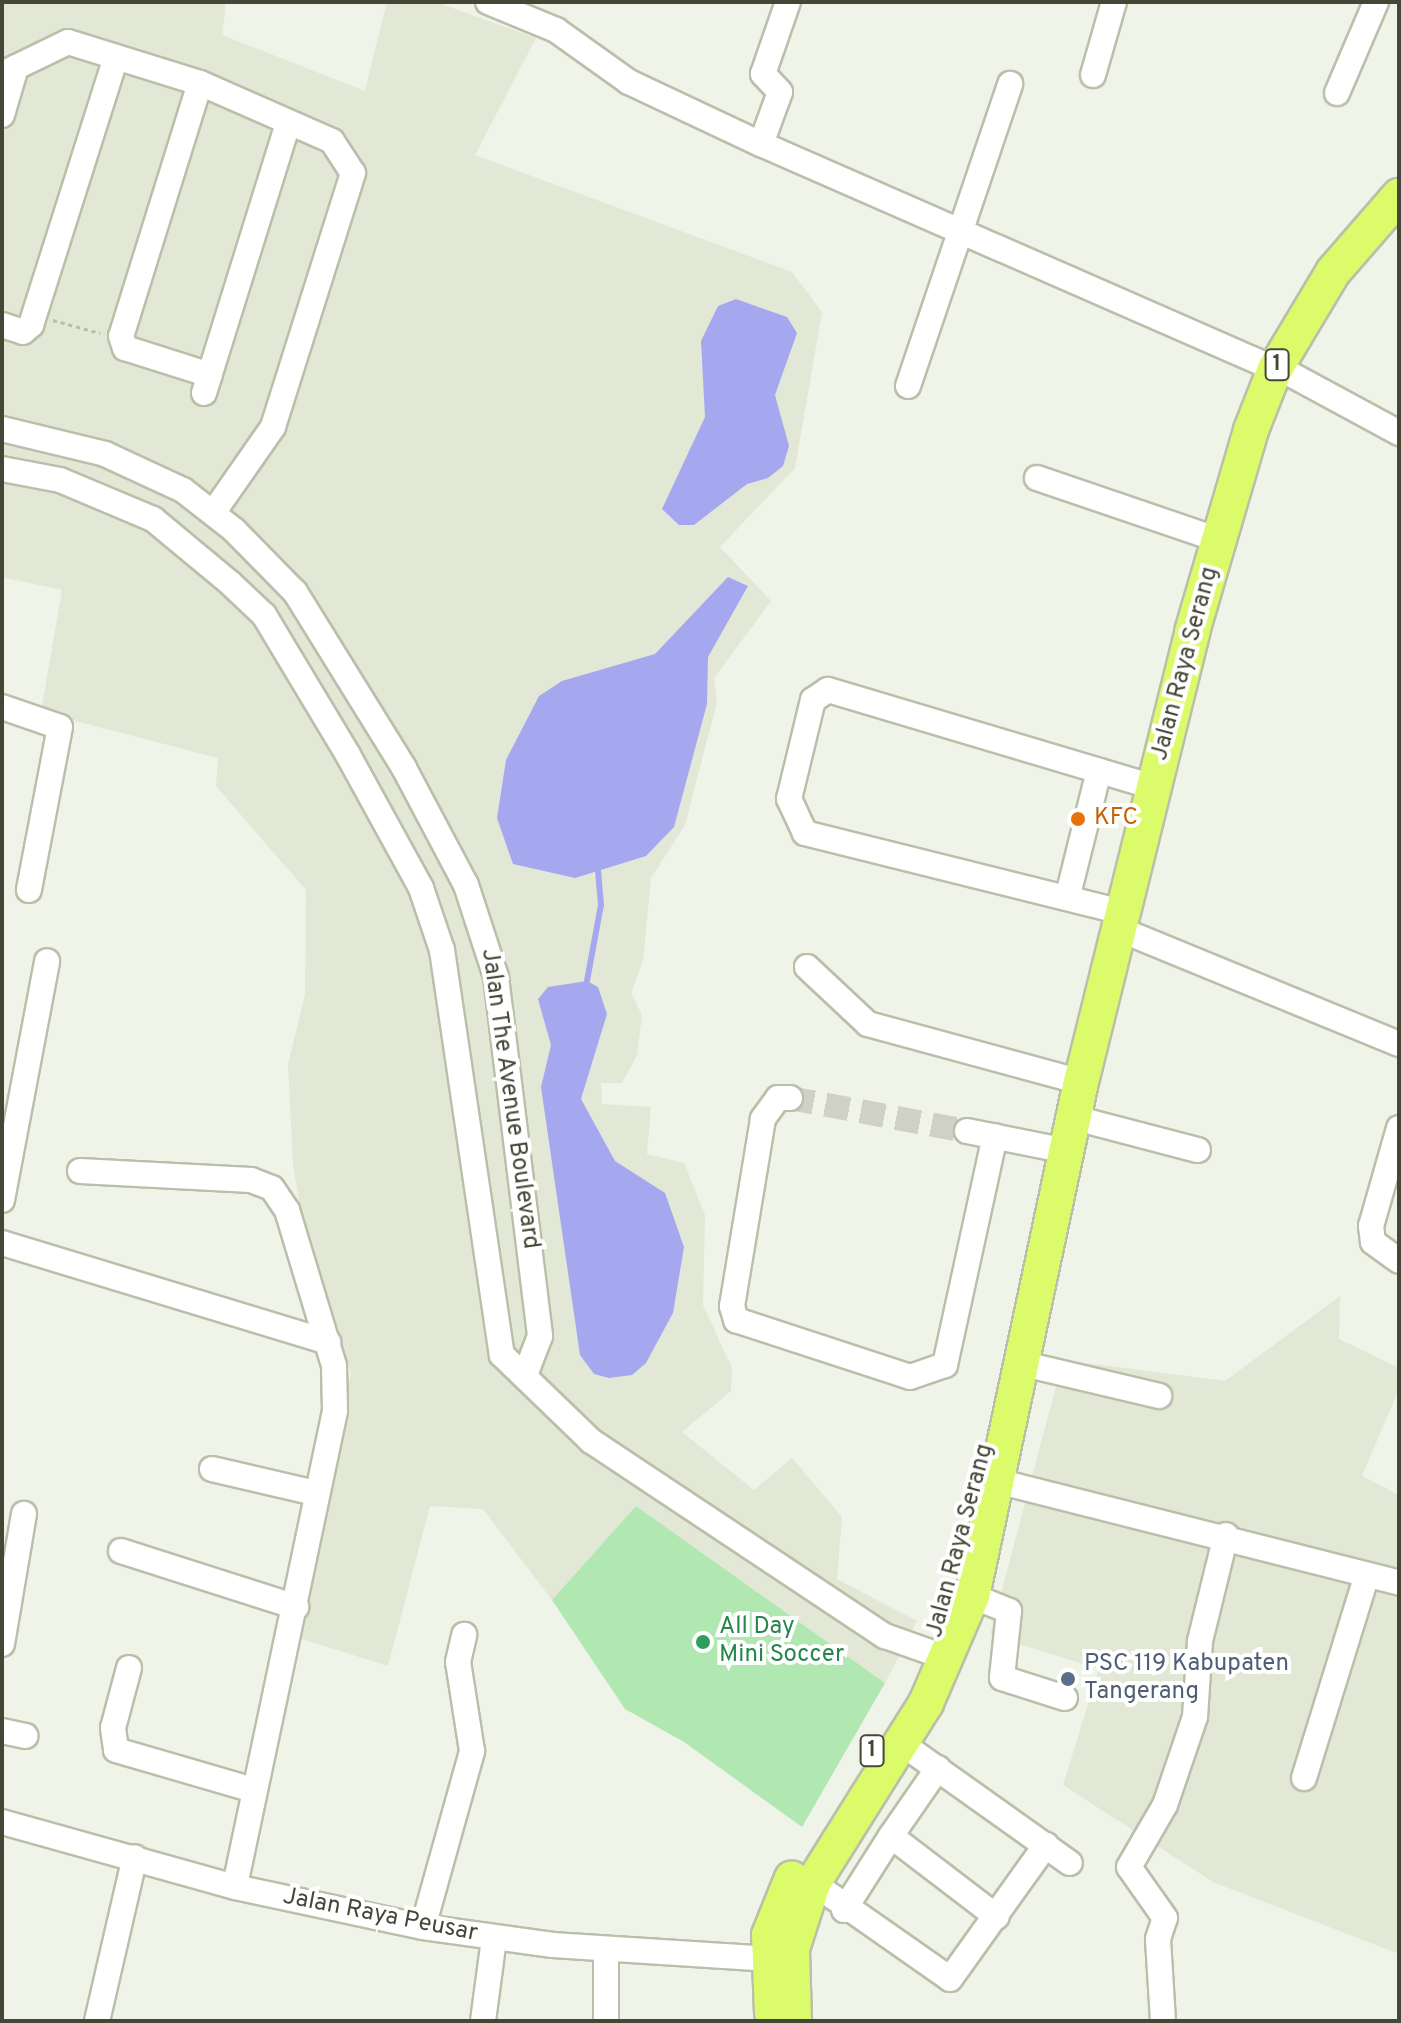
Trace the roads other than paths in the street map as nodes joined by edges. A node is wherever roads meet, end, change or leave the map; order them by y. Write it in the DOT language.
graph roads {
  1 [pos="488,2"];
  2 [pos="788,2"];
  3 [pos="1114,2"];
  4 [pos="1376,2"];
  5 [pos="116,57"];
  6 [pos="9,71"];
  7 [pos="1093,75"];
  8 [pos="200,83"];
  9 [pos="1010,84"];
  10 [pos="1337,93"];
  11 [pos="2,115"];
  12 [pos="287,127"];
  13 [pos="761,144"];
  14 [pos="1388,206"];
  15 [pos="957,227"];
  16 [pos="2,325"];
  17 [pos="1282,372"];
  18 [pos="908,386"];
  19 [pos="2,429"];
  20 [pos="1399,433"];
  21 [pos="2,469"];
  22 [pos="1037,478"];
  23 [pos="213,513"];
  24 [pos="1220,537"];
  25 [pos="295,592"];
  26 [pos="264,615"];
  27 [pos="2,707"];
  28 [pos="1099,771"];
  29 [pos="1154,787"];
  30 [pos="29,890"];
  31 [pos="1068,895"];
  32 [pos="1124,922"];
  33 [pos="47,961"];
  34 [pos="807,967"];
  35 [pos="1399,1044"];
  36 [pos="1081,1082"];
  37 [pos="790,1098"];
  38 [pos="1399,1128"];
  39 [pos="967,1131"];
  40 [pos="995,1136"];
  41 [pos="1068,1147"];
  42 [pos="1198,1150"];
  43 [pos="80,1171"];
  44 [pos="2,1200"];
  45 [pos="2,1243"];
  46 [pos="1399,1261"];
  47 [pos="328,1342"];
  48 [pos="1024,1364"];
  49 [pos="526,1372"];
  50 [pos="1159,1396"];
  51 [pos="212,1469"];
  52 [pos="1001,1482"];
  53 [pos="315,1493"];
  54 [pos="24,1514"];
  55 [pos="1226,1535"];
  56 [pos="121,1551"];
  57 [pos="1366,1578"];
  58 [pos="1399,1583"];
  59 [pos="972,1596"];
  60 [pos="296,1607"];
  61 [pos="464,1635"];
  62 [pos="2,1644"];
  63 [pos="940,1654"];
  64 [pos="129,1668"];
  65 [pos="1065,1698"];
  66 [pos="901,1743"];
  67 [pos="938,1768"];
  68 [pos="1304,1778"];
  69 [pos="254,1790"];
  70 [pos="2,1822"];
  71 [pos="891,1836"];
  72 [pos="1046,1845"];
  73 [pos="135,1857"];
  74 [pos="1070,1863"];
  75 [pos="813,1883"];
  76 [pos="235,1887"];
  77 [pos="844,1910"];
  78 [pos="997,1917"];
  79 [pos="423,1927"];
  80 [pos="494,1939"];
  81 [pos="606,1950"];
  82 [pos="767,1959"];
  83 [pos="97,2021"];
  84 [pos="483,2021"];
  85 [pos="606,2021"];
  86 [pos="773,2021"];
  87 [pos="794,2021"];
  88 [pos="1163,2021"];
  1 -- 13 [label="street"];
  2 -- 13 [label="street"];
  3 -- 7 [label="street"];
  4 -- 10 [label="street"];
  5 -- 6 [label="street"];
  5 -- 8 [label="street"];
  5 -- 16 [label="street"];
  6 -- 11 [label="street"];
  8 -- 12 [label="street"];
  8 -- 12 [label="street"];
  9 -- 15 [label="street"];
  12 -- 23 [label="street"];
  13 -- 15 [label="street"];
  14 -- 17 [label="highway, Jalan Raya Serang"];
  15 -- 17 [label="street"];
  15 -- 18 [label="street"];
  17 -- 20 [label="street"];
  17 -- 24 [label="highway, Jalan Raya Serang"];
  19 -- 23 [label="street, Jalan The Avenue Boulevard"];
  21 -- 26 [label="street, Jalan The Avenue Boulevard"];
  22 -- 24 [label="street"];
  23 -- 25 [label="street, Jalan The Avenue Boulevard"];
  24 -- 29 [label="highway, Jalan Raya Serang / 1"];
  25 -- 26 [label="street"];
  25 -- 49 [label="street, Jalan The Avenue Boulevard"];
  26 -- 49 [label="street, Jalan The Avenue Boulevard"];
  27 -- 30 [label="street"];
  28 -- 29 [label="street"];
  28 -- 31 [label="street"];
  28 -- 31 [label="street"];
  29 -- 32 [label="highway, Jalan Raya Serang / 1"];
  31 -- 32 [label="street"];
  32 -- 35 [label="street"];
  32 -- 36 [label="highway, Jalan Raya Serang / 1"];
  33 -- 44 [label="street"];
  34 -- 36 [label="street"];
  36 -- 41 [label="highway, Jalan Raya Serang / 1"];
  37 -- 40 [label="street"];
  38 -- 46 [label="street"];
  39 -- 40 [label="street"];
  40 -- 41 [label="street"];
  41 -- 42 [label="street"];
  41 -- 48 [label="highway, Jalan Raya Serang / 1"];
  41 -- 63 [label="highway, Jalan Raya Serang / 1"];
  43 -- 47 [label="street"];
  45 -- 47 [label="street"];
  47 -- 53 [label="street"];
  48 -- 50 [label="street"];
  48 -- 52 [label="highway, Jalan Raya Serang / 1"];
  49 -- 63 [label="street, Jalan The Avenue Boulevard"];
  51 -- 53 [label="street"];
  52 -- 55 [label="street"];
  52 -- 59 [label="highway, Jalan Raya Serang / 1"];
  53 -- 60 [label="street"];
  54 -- 62 [label="street"];
  55 -- 57 [label="street"];
  55 -- 88 [label="street"];
  56 -- 60 [label="street"];
  57 -- 58 [label="street"];
  57 -- 68 [label="street"];
  59 -- 63 [label="highway, Jalan Raya Serang / 1"];
  59 -- 65 [label="street"];
  60 -- 69 [label="street"];
  61 -- 79 [label="street"];
  63 -- 66 [label="highway, Jalan Raya Serang / 1"];
  63 -- 82 [label="highway, Jalan Raya Serang / 1"];
  64 -- 69 [label="street"];
  66 -- 67 [label="street"];
  66 -- 75 [label="highway, Jalan Raya Serang / 1"];
  67 -- 71 [label="street"];
  67 -- 72 [label="street"];
  69 -- 76 [label="street"];
  70 -- 73 [label="street, Jalan Raya Peusar"];
  71 -- 77 [label="street"];
  71 -- 78 [label="street"];
  72 -- 74 [label="street"];
  72 -- 78 [label="street"];
  73 -- 76 [label="street, Jalan Raya Peusar"];
  73 -- 83 [label="street"];
  75 -- 77 [label="street"];
  75 -- 87 [label="highway, Jalan Raya Serang / 1"];
  76 -- 79 [label="street, Jalan Raya Peusar"];
  77 -- 78 [label="street"];
  79 -- 80 [label="street, Jalan Raya Peusar"];
  80 -- 81 [label="street, Jalan Raya Peusar"];
  80 -- 84 [label="street"];
  81 -- 82 [label="street, Jalan Raya Peusar"];
  81 -- 85 [label="street"];
  82 -- 86 [label="highway, Jalan Raya Serang / 1"];
}
